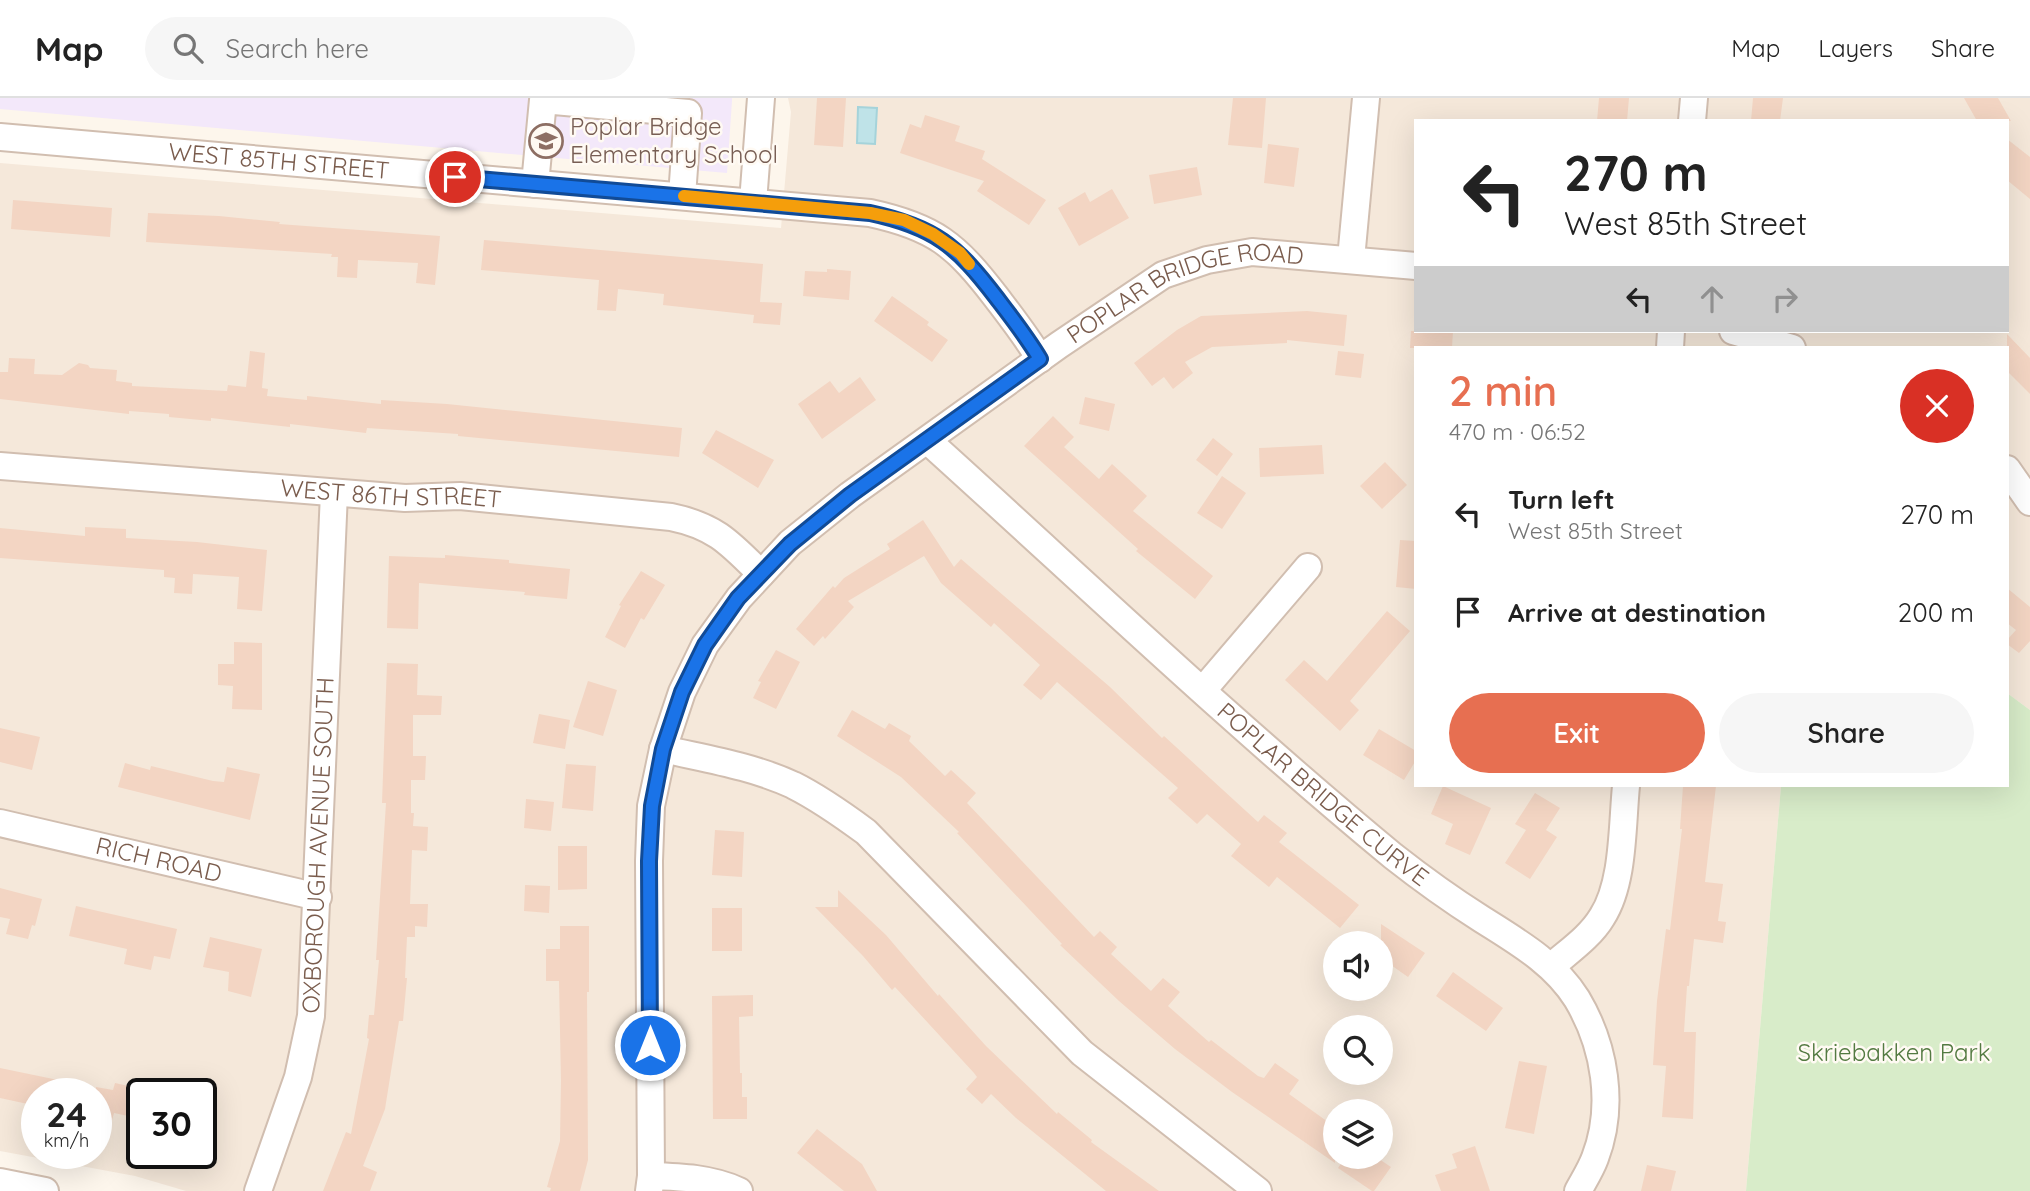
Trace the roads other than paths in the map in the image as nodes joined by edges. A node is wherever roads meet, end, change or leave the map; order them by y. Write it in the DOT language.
graph roads {
  1 [pos="761,98"];
  2 [pos="1366,98"];
  3 [pos="1694,98"];
  4 [pos="1692,119"];
  5 [pos="0,137"];
  6 [pos="535,184"];
  7 [pos="682,196"];
  8 [pos="753,202"];
  9 [pos="1351,259"];
  10 [pos="1414,266"];
  11 [pos="1740,333"];
  12 [pos="1785,346"];
  13 [pos="1040,359"];
  14 [pos="928,441"];
  15 [pos="0,466"];
  16 [pos="2009,472"];
  17 [pos="334,493"];
  18 [pos="2030,502"];
  19 [pos="1308,567"];
  20 [pos="761,574"];
  21 [pos="1203,690"];
  22 [pos="663,749"];
  23 [pos="1626,787"];
  24 [pos="0,823"];
  25 [pos="318,897"];
  26 [pos="1552,966"];
  27 [pos="0,1182"];
  28 [pos="650,1183"];
  29 [pos="1241,1186"];
  30 [pos="46,1191"];
  31 [pos="258,1191"];
  32 [pos="739,1191"];
  33 [pos="1578,1191"];
  1 -- 8 [label="street"];
  2 -- 9 [label="street"];
  3 -- 4 [label="street"];
  5 -- 6 [label="street, WEST 85TH STREET"];
  6 -- 7 [label="street, WEST 85TH STREET"];
  6 -- 7 [label="street"];
  7 -- 8 [label="street, WEST 85TH STREET"];
  8 -- 13 [label="street, WEST 85TH STREET"];
  9 -- 10 [label="street, POPLAR BRIDGE ROAD"];
  9 -- 13 [label="street, POPLAR BRIDGE ROAD"];
  11 -- 12 [label="street"];
  13 -- 14 [label="street, POPLAR BRIDGE ROAD"];
  14 -- 20 [label="street, POPLAR BRIDGE ROAD"];
  14 -- 21 [label="street, POPLAR BRIDGE CURVE"];
  15 -- 17 [label="street, WEST 86TH STREET"];
  16 -- 18 [label="street"];
  17 -- 20 [label="street, WEST 86TH STREET"];
  17 -- 25 [label="street, OXBOROUGH AVENUE SOUTH"];
  19 -- 21 [label="street"];
  20 -- 22 [label="street, POPLAR BRIDGE ROAD"];
  21 -- 26 [label="street, POPLAR BRIDGE CURVE"];
  22 -- 28 [label="street, POPLAR BRIDGE ROAD"];
  22 -- 29 [label="street"];
  23 -- 26 [label="street"];
  24 -- 25 [label="street, RICH ROAD"];
  25 -- 31 [label="street, OXBOROUGH AVENUE SOUTH"];
  26 -- 33 [label="street, POPLAR BRIDGE CURVE"];
  27 -- 30 [label="street"];
  28 -- 32 [label="street"];
}
